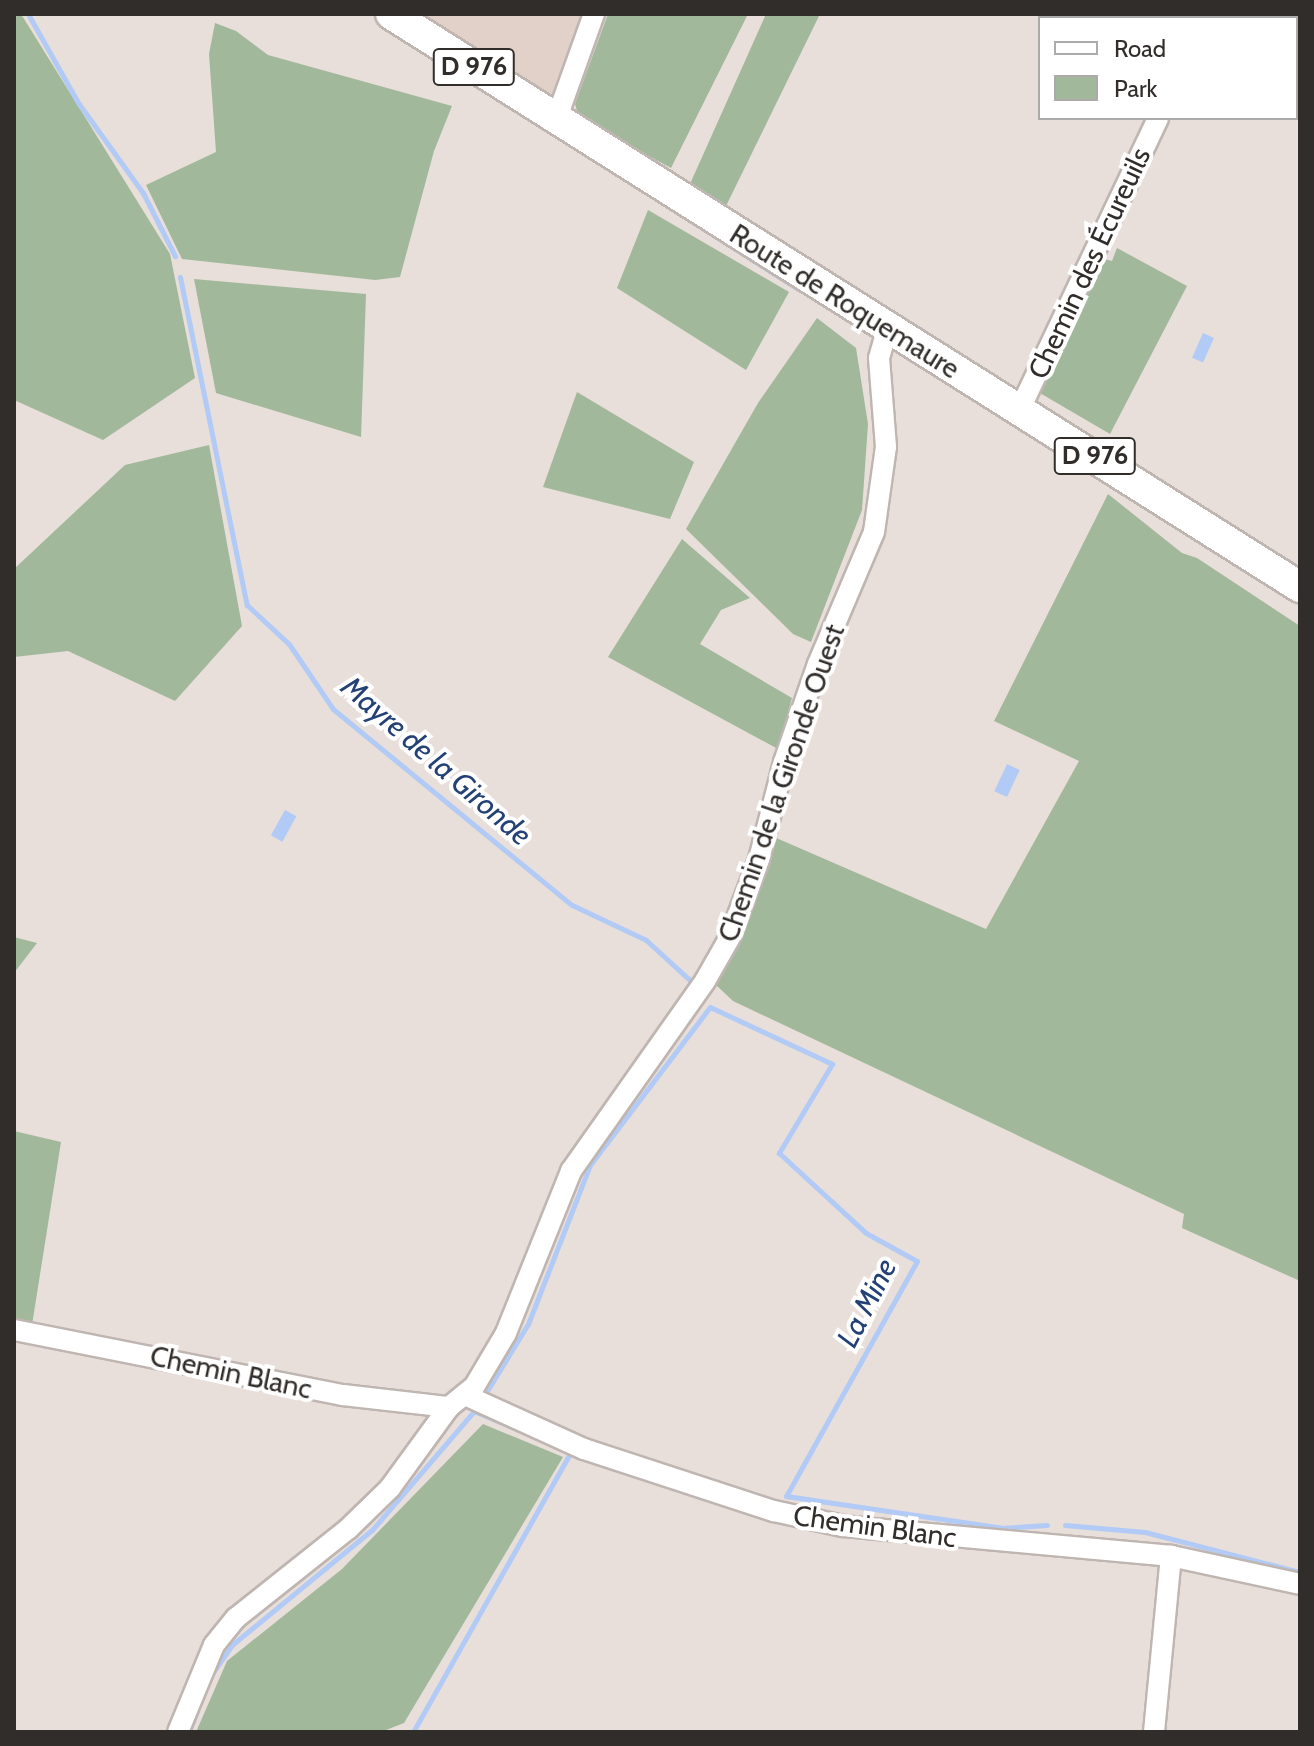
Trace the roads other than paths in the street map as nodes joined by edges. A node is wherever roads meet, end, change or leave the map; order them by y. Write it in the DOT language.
graph roads {
  1 [pos="391,14"];
  2 [pos="594,14"];
  3 [pos="556,120"];
  4 [pos="1157,120"];
  5 [pos="888,327"];
  6 [pos="1020,409"];
  7 [pos="1300,587"];
  8 [pos="14,1330"];
  9 [pos="467,1396"];
  10 [pos="449,1407"];
  11 [pos="1171,1556"];
  12 [pos="1300,1584"];
  13 [pos="178,1732"];
  14 [pos="1154,1732"];
  1 -- 3 [label="main road, Route de Roquemaure / D 976"];
  2 -- 3 [label="street"];
  3 -- 5 [label="main road, Route de Roquemaure / D 976"];
  4 -- 6 [label="street, Chemin des Écureuils"];
  5 -- 6 [label="main road, Route de Roquemaure / D 976"];
  5 -- 9 [label="street, Chemin de la Gironde Ouest"];
  6 -- 7 [label="main road, Route de Roquemaure / D 976"];
  8 -- 10 [label="street, Chemin Blanc"];
  9 -- 10 [label="street, Chemin de la Gironde Ouest"];
  9 -- 11 [label="street, Chemin Blanc"];
  10 -- 13 [label="street, Chemin de la Gironde Ouest"];
  11 -- 12 [label="street, Chemin Blanc"];
  11 -- 14 [label="street"];
}
